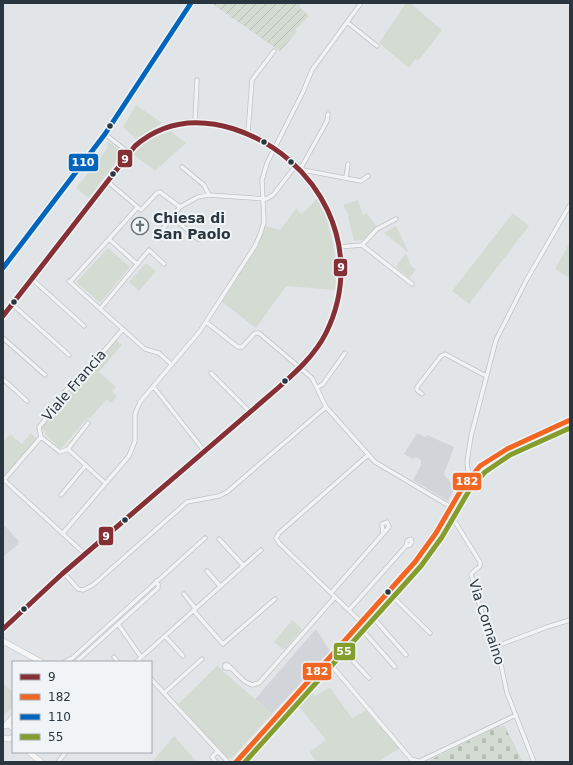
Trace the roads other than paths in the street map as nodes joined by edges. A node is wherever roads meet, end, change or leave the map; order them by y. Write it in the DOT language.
graph roads {
  1 [pos="191,3"];
  2 [pos="359,4"];
  3 [pos="347,22"];
  4 [pos="378,46"];
  5 [pos="274,51"];
  6 [pos="197,80"];
  7 [pos="328,114"];
  8 [pos="195,122"];
  9 [pos="248,132"];
  10 [pos="105,134"];
  11 [pos="274,146"];
  12 [pos="129,153"];
  13 [pos="297,164"];
  14 [pos="348,164"];
  15 [pos="182,167"];
  16 [pos="302,169"];
  17 [pos="368,176"];
  18 [pos="346,177"];
  19 [pos="107,181"];
  20 [pos="209,195"];
  21 [pos="263,199"];
  22 [pos="570,205"];
  23 [pos="180,207"];
  24 [pos="137,208"];
  25 [pos="172,217"];
  26 [pos="396,219"];
  27 [pos="162,230"];
  28 [pos="109,239"];
  29 [pos="198,239"];
  30 [pos="362,245"];
  31 [pos="338,247"];
  32 [pos="137,264"];
  33 [pos="164,264"];
  34 [pos="3,268"];
  35 [pos="32,279"];
  36 [pos="412,284"];
  37 [pos="12,304"];
  38 [pos="100,309"];
  39 [pos="3,316"];
  40 [pos="206,322"];
  41 [pos="84,326"];
  42 [pos="123,329"];
  43 [pos="3,338"];
  44 [pos="345,353"];
  45 [pos="69,355"];
  46 [pos="172,365"];
  47 [pos="299,367"];
  48 [pos="211,373"];
  49 [pos="45,375"];
  50 [pos="486,376"];
  51 [pos="3,379"];
  52 [pos="153,386"];
  53 [pos="318,387"];
  54 [pos="422,394"];
  55 [pos="27,401"];
  56 [pos="326,407"];
  57 [pos="250,412"];
  58 [pos="570,420"];
  59 [pos="88,423"];
  60 [pos="41,437"];
  61 [pos="68,449"];
  62 [pos="205,452"];
  63 [pos="368,455"];
  64 [pos="86,465"];
  65 [pos="469,478"];
  66 [pos="3,480"];
  67 [pos="105,483"];
  68 [pos="60,495"];
  69 [pos="451,507"];
  70 [pos="447,515"];
  71 [pos="62,533"];
  72 [pos="383,534"];
  73 [pos="205,538"];
  74 [pos="219,539"];
  75 [pos="406,546"];
  76 [pos="261,550"];
  77 [pos="85,554"];
  78 [pos="243,566"];
  79 [pos="207,570"];
  80 [pos="64,573"];
  81 [pos="156,581"];
  82 [pos="220,586"];
  83 [pos="388,592"];
  84 [pos="331,593"];
  85 [pos="184,594"];
  86 [pos="335,597"];
  87 [pos="275,599"];
  88 [pos="194,609"];
  89 [pos="349,610"];
  90 [pos="369,613"];
  91 [pos="570,620"];
  92 [pos="360,623"];
  93 [pos="118,624"];
  94 [pos="3,629"];
  95 [pos="430,633"];
  96 [pos="164,636"];
  97 [pos="3,641"];
  98 [pos="339,646"];
  99 [pos="497,646"];
  100 [pos="406,655"];
  101 [pos="141,656"];
  102 [pos="183,656"];
  103 [pos="73,657"];
  104 [pos="114,657"];
  105 [pos="202,659"];
  106 [pos="327,660"];
  107 [pos="37,661"];
  108 [pos="66,661"];
  109 [pos="69,661"];
  110 [pos="77,661"];
  111 [pos="117,661"];
  112 [pos="137,661"];
  113 [pos="395,667"];
  114 [pos="231,668"];
  115 [pos="369,678"];
  116 [pos="152,680"];
  117 [pos="164,693"];
  118 [pos="516,715"];
  119 [pos="12,718"];
  120 [pos="4,725"];
  121 [pos="3,738"];
  122 [pos="12,739"];
  123 [pos="218,751"];
  124 [pos="30,753"];
  125 [pos="65,753"];
  126 [pos="41,762"];
  127 [pos="58,762"];
  128 [pos="216,762"];
  129 [pos="228,762"];
  130 [pos="236,762"];
  131 [pos="418,762"];
  132 [pos="534,762"];
  1 -- 10 [label="main road"];
  2 -- 3 [label="street"];
  3 -- 4 [label="street"];
  3 -- 11 [label="street"];
  5 -- 9 [label="street"];
  6 -- 8 [label="street"];
  7 -- 16 [label="street"];
  8 -- 9 [label="street"];
  8 -- 12 [label="street"];
  9 -- 11 [label="street"];
  10 -- 12 [label="street"];
  10 -- 34 [label="main road"];
  11 -- 13 [label="street"];
  11 -- 21 [label="street"];
  12 -- 19 [label="street"];
  13 -- 16 [label="street"];
  13 -- 21 [label="street"];
  14 -- 18 [label="street"];
  15 -- 20 [label="street"];
  16 -- 18 [label="street"];
  16 -- 31 [label="street"];
  17 -- 18 [label="street"];
  19 -- 24 [label="street"];
  19 -- 35 [label="street"];
  20 -- 21 [label="street"];
  20 -- 23 [label="street"];
  21 -- 40 [label="street"];
  22 -- 50 [label="street"];
  23 -- 24 [label="street"];
  23 -- 25 [label="street"];
  24 -- 28 [label="street"];
  25 -- 27 [label="street"];
  25 -- 29 [label="street"];
  26 -- 30 [label="street"];
  28 -- 32 [label="street"];
  28 -- 38 [label="street"];
  30 -- 31 [label="street"];
  30 -- 36 [label="street"];
  31 -- 47 [label="street"];
  32 -- 33 [label="street"];
  32 -- 38 [label="street"];
  35 -- 37 [label="street"];
  35 -- 41 [label="street"];
  37 -- 39 [label="street"];
  37 -- 45 [label="street"];
  38 -- 42 [label="street"];
  40 -- 46 [label="street"];
  40 -- 47 [label="street"];
  42 -- 46 [label="street"];
  42 -- 60 [label="street, Viale Francia"];
  43 -- 49 [label="street"];
  44 -- 53 [label="street"];
  46 -- 52 [label="street"];
  47 -- 53 [label="street"];
  47 -- 57 [label="street"];
  48 -- 57 [label="street"];
  50 -- 54 [label="street"];
  50 -- 65 [label="street"];
  51 -- 55 [label="street"];
  52 -- 62 [label="street"];
  52 -- 67 [label="street"];
  53 -- 56 [label="street"];
  56 -- 63 [label="street"];
  56 -- 80 [label="street"];
  57 -- 62 [label="street"];
  58 -- 65 [label="street"];
  59 -- 61 [label="street"];
  60 -- 61 [label="street"];
  60 -- 66 [label="street, Viale Francia"];
  61 -- 64 [label="street"];
  62 -- 77 [label="street"];
  63 -- 69 [label="street"];
  63 -- 84 [label="street"];
  64 -- 67 [label="street"];
  64 -- 68 [label="street"];
  65 -- 69 [label="street"];
  66 -- 71 [label="street"];
  67 -- 71 [label="street"];
  69 -- 70 [label="street"];
  70 -- 83 [label="street"];
  70 -- 99 [label="street, Via Cornaino"];
  71 -- 77 [label="street"];
  72 -- 84 [label="street"];
  73 -- 81 [label="street"];
  74 -- 78 [label="street"];
  75 -- 89 [label="street"];
  76 -- 78 [label="street"];
  77 -- 80 [label="street"];
  78 -- 82 [label="street"];
  79 -- 82 [label="street"];
  80 -- 94 [label="street"];
  81 -- 93 [label="street"];
  81 -- 103 [label="street"];
  82 -- 88 [label="street"];
  83 -- 90 [label="street"];
  83 -- 95 [label="street"];
  84 -- 86 [label="street"];
  85 -- 88 [label="street"];
  86 -- 89 [label="street"];
  86 -- 114 [label="street"];
  87 -- 88 [label="street"];
  88 -- 96 [label="street"];
  89 -- 92 [label="street"];
  90 -- 92 [label="street"];
  90 -- 100 [label="street"];
  91 -- 99 [label="street"];
  92 -- 98 [label="street"];
  92 -- 113 [label="street"];
  93 -- 101 [label="street"];
  93 -- 110 [label="street"];
  96 -- 101 [label="street"];
  96 -- 102 [label="street"];
  97 -- 107 [label="street"];
  98 -- 106 [label="street"];
  98 -- 115 [label="street"];
  99 -- 118 [label="street, Via Cornaino"];
  101 -- 112 [label="street"];
  103 -- 108 [label="street"];
  103 -- 109 [label="street"];
  104 -- 111 [label="street"];
  105 -- 117 [label="street"];
  106 -- 130 [label="street"];
  106 -- 131 [label="street"];
  116 -- 117 [label="street"];
  117 -- 123 [label="street"];
  118 -- 131 [label="street"];
  118 -- 132 [label="street, Via Cornaino"];
  119 -- 120 [label="street"];
  121 -- 122 [label="street"];
  123 -- 128 [label="street"];
  123 -- 129 [label="street"];
  124 -- 126 [label="street"];
  125 -- 127 [label="street"];
}
